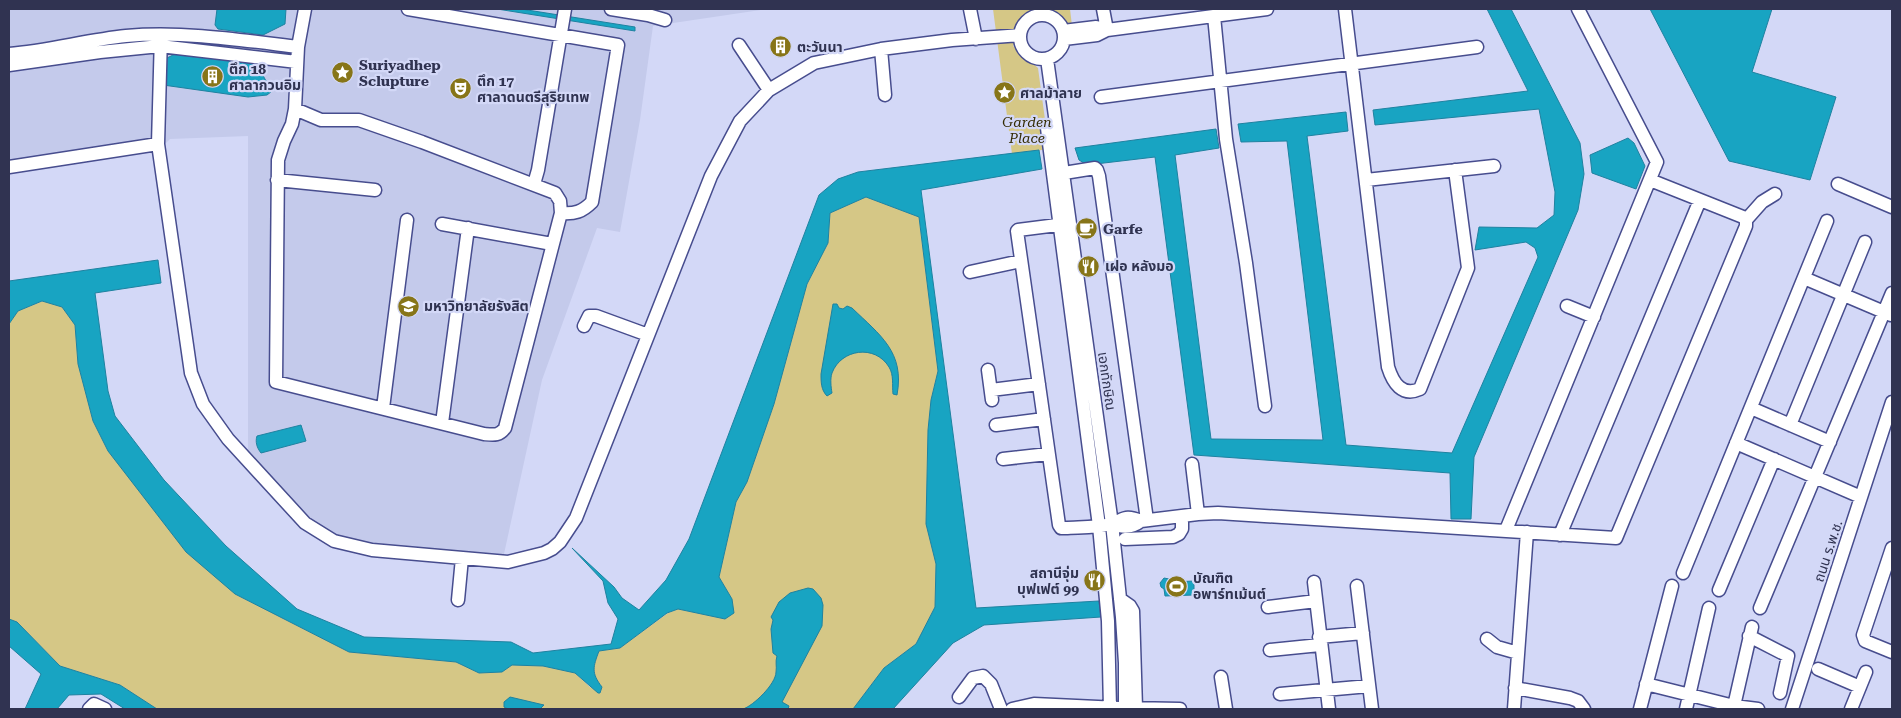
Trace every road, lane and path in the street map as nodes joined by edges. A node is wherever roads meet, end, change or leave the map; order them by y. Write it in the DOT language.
graph roads {
  1 [pos="305,9"];
  2 [pos="408,9"];
  3 [pos="565,9"];
  4 [pos="611,9"];
  5 [pos="970,9"];
  6 [pos="1104,9"];
  7 [pos="1267,9"];
  8 [pos="1344,9"];
  9 [pos="1578,9"];
  10 [pos="1232,11"];
  11 [pos="1047,12"];
  12 [pos="1034,13"];
  13 [pos="1214,16"];
  14 [pos="665,20"];
  15 [pos="562,30"];
  16 [pos="1106,30"];
  17 [pos="1020,35"];
  18 [pos="1063,35"];
  19 [pos="976,39"];
  20 [pos="161,41"];
  21 [pos="739,45"];
  22 [pos="298,47"];
  23 [pos="1477,47"];
  24 [pos="881,49"];
  25 [pos="9,54"];
  26 [pos="1043,59"];
  27 [pos="297,62"];
  28 [pos="1351,63"];
  29 [pos="9,65"];
  30 [pos="1221,80"];
  31 [pos="769,90"];
  32 [pos="885,95"];
  33 [pos="1100,96"];
  34 [pos="295,109"];
  35 [pos="158,144"];
  36 [pos="1056,155"];
  37 [pos="1494,166"];
  38 [pos="9,167"];
  39 [pos="1455,170"];
  40 [pos="1064,173"];
  41 [pos="277,180"];
  42 [pos="1366,180"];
  43 [pos="1650,180"];
  44 [pos="534,184"];
  45 [pos="1838,184"];
  46 [pos="375,190"];
  47 [pos="1775,194"];
  48 [pos="1700,200"];
  49 [pos="1892,207"];
  50 [pos="561,213"];
  51 [pos="407,220"];
  52 [pos="1746,220"];
  53 [pos="1827,221"];
  54 [pos="442,224"];
  55 [pos="1065,224"];
  56 [pos="468,228"];
  57 [pos="1865,242"];
  58 [pos="552,244"];
  59 [pos="1021,261"];
  60 [pos="970,272"];
  61 [pos="1804,278"];
  62 [pos="1892,293"];
  63 [pos="1843,295"];
  64 [pos="1567,306"];
  65 [pos="1888,314"];
  66 [pos="1594,317"];
  67 [pos="584,326"];
  68 [pos="648,335"];
  69 [pos="988,370"];
  70 [pos="1039,384"];
  71 [pos="1892,402"];
  72 [pos="1265,406"];
  73 [pos="384,408"];
  74 [pos="1751,408"];
  75 [pos="1044,419"];
  76 [pos="442,423"];
  77 [pos="996,425"];
  78 [pos="1790,425"];
  79 [pos="1830,442"];
  80 [pos="1736,443"];
  81 [pos="1048,454"];
  82 [pos="1003,459"];
  83 [pos="1774,459"];
  84 [pos="1192,464"];
  85 [pos="1815,477"];
  86 [pos="1862,497"];
  87 [pos="1198,514"];
  88 [pos="1182,516"];
  89 [pos="1144,520"];
  90 [pos="1105,525"];
  91 [pos="1506,530"];
  92 [pos="1527,532"];
  93 [pos="1560,535"];
  94 [pos="1125,539"];
  95 [pos="1892,548"];
  96 [pos="462,558"];
  97 [pos="1683,573"];
  98 [pos="1314,582"];
  99 [pos="1357,586"];
  100 [pos="1672,586"];
  101 [pos="1718,590"];
  102 [pos="458,600"];
  103 [pos="1316,601"];
  104 [pos="1268,607"];
  105 [pos="1709,608"];
  106 [pos="1760,608"];
  107 [pos="1363,633"];
  108 [pos="1488,638"];
  109 [pos="1320,641"];
  110 [pos="1270,650"];
  111 [pos="1892,652"];
  112 [pos="1518,653"];
  113 [pos="1818,669"];
  114 [pos="1866,672"];
  115 [pos="1220,677"];
  116 [pos="1646,684"];
  117 [pos="1369,686"];
  118 [pos="1860,687"];
  119 [pos="1515,688"];
  120 [pos="1326,689"];
  121 [pos="1780,693"];
  122 [pos="1280,694"];
  123 [pos="1690,695"];
  124 [pos="959,697"];
  125 [pos="1070,708"];
  126 [pos="1129,708"];
  127 [pos="1735,708"];
  128 [pos="89,709"];
  129 [pos="106,709"];
  130 [pos="1001,709"];
  131 [pos="1012,709"];
  132 [pos="1110,709"];
  133 [pos="1153,709"];
  134 [pos="1180,709"];
  135 [pos="1226,709"];
  136 [pos="1329,709"];
  137 [pos="1372,709"];
  138 [pos="1514,709"];
  139 [pos="1584,709"];
  140 [pos="1640,709"];
  141 [pos="1686,709"];
  142 [pos="1758,709"];
  143 [pos="1792,709"];
  144 [pos="1851,709"];
  1 -- 22 [label="street"];
  2 -- 15 [label="street"];
  3 -- 15 [label="street"];
  4 -- 14 [label="street"];
  5 -- 19 [label="street"];
  6 -- 16 [label="street"];
  7 -- 10 [label="street"];
  8 -- 28 [label="street"];
  9 -- 43 [label="street"];
  10 -- 13 [label="street"];
  11 -- 12 [label="street"];
  11 -- 18 [label="street"];
  12 -- 17 [label="street"];
  13 -- 16 [label="street"];
  13 -- 30 [label="street"];
  15 -- 44 [label="street"];
  15 -- 50 [label="street"];
  16 -- 18 [label="street"];
  17 -- 19 [label="street"];
  17 -- 26 [label="street"];
  18 -- 26 [label="street"];
  19 -- 24 [label="street"];
  20 -- 22 [label="street"];
  20 -- 25 [label="street"];
  20 -- 27 [label="street"];
  20 -- 29 [label="street"];
  20 -- 35 [label="street"];
  21 -- 31 [label="street"];
  22 -- 27 [label="street"];
  23 -- 28 [label="street"];
  24 -- 31 [label="street"];
  24 -- 32 [label="street"];
  26 -- 36 [label="street, เอกทักษิณ"];
  27 -- 34 [label="street"];
  28 -- 30 [label="street"];
  28 -- 42 [label="street"];
  30 -- 33 [label="street"];
  30 -- 72 [label="street"];
  31 -- 68 [label="street"];
  34 -- 41 [label="street"];
  34 -- 44 [label="street"];
  35 -- 38 [label="street"];
  35 -- 96 [label="street"];
  36 -- 40 [label="street, เอกทักษิณ"];
  36 -- 55 [label="street"];
  37 -- 39 [label="street"];
  39 -- 42 [label="street"];
  39 -- 42 [label="street"];
  40 -- 55 [label="street, เอกทักษิณ"];
  40 -- 89 [label="street"];
  41 -- 46 [label="street"];
  41 -- 73 [label="street"];
  43 -- 48 [label="street"];
  43 -- 66 [label="street"];
  44 -- 50 [label="street"];
  45 -- 49 [label="street"];
  47 -- 52 [label="street"];
  48 -- 52 [label="street"];
  48 -- 93 [label="street"];
  50 -- 58 [label="street"];
  51 -- 73 [label="street"];
  52 -- 93 [label="street"];
  53 -- 61 [label="street"];
  54 -- 56 [label="street"];
  55 -- 59 [label="street"];
  55 -- 90 [label="street, เอกทักษิณ"];
  56 -- 58 [label="street"];
  56 -- 76 [label="street"];
  57 -- 63 [label="street"];
  58 -- 76 [label="street"];
  59 -- 60 [label="street"];
  59 -- 70 [label="street"];
  61 -- 63 [label="street"];
  61 -- 74 [label="street"];
  62 -- 65 [label="street"];
  63 -- 65 [label="street"];
  63 -- 78 [label="street"];
  64 -- 66 [label="street"];
  65 -- 79 [label="street"];
  66 -- 91 [label="street"];
  67 -- 68 [label="street"];
  68 -- 96 [label="street"];
  69 -- 70 [label="street"];
  70 -- 75 [label="street"];
  71 -- 86 [label="street, ถนน ร.พ.ช."];
  73 -- 76 [label="street"];
  74 -- 78 [label="street"];
  74 -- 80 [label="street"];
  75 -- 77 [label="street"];
  75 -- 81 [label="street"];
  78 -- 79 [label="street"];
  79 -- 85 [label="street"];
  80 -- 83 [label="street"];
  80 -- 97 [label="street"];
  81 -- 82 [label="street"];
  81 -- 90 [label="street"];
  83 -- 85 [label="street"];
  83 -- 101 [label="street"];
  84 -- 87 [label="street"];
  85 -- 86 [label="street"];
  85 -- 106 [label="street"];
  86 -- 143 [label="street, ถนน ร.พ.ช."];
  87 -- 88 [label="street"];
  87 -- 91 [label="street"];
  88 -- 89 [label="street"];
  88 -- 94 [label="street"];
  89 -- 90 [label="street"];
  90 -- 126 [label="street, เอกทักษิณ"];
  90 -- 132 [label="street"];
  91 -- 92 [label="street"];
  92 -- 93 [label="street"];
  92 -- 112 [label="street"];
  95 -- 111 [label="street"];
  96 -- 102 [label="street"];
  98 -- 103 [label="street"];
  99 -- 107 [label="street"];
  100 -- 116 [label="street"];
  103 -- 104 [label="street"];
  103 -- 109 [label="street"];
  105 -- 123 [label="street"];
  107 -- 109 [label="street"];
  107 -- 117 [label="street"];
  108 -- 112 [label="street"];
  109 -- 110 [label="street"];
  109 -- 120 [label="street"];
  112 -- 119 [label="street"];
  113 -- 118 [label="street"];
  114 -- 118 [label="street"];
  115 -- 135 [label="street"];
  116 -- 123 [label="street"];
  116 -- 140 [label="street"];
  117 -- 120 [label="street"];
  117 -- 137 [label="street"];
  118 -- 144 [label="street"];
  119 -- 138 [label="street"];
  119 -- 139 [label="street"];
  120 -- 122 [label="street"];
  120 -- 136 [label="street"];
  121 -- 127 [label="street"];
  123 -- 127 [label="street"];
  123 -- 141 [label="street"];
  124 -- 130 [label="street"];
  125 -- 131 [label="street"];
  125 -- 132 [label="street"];
  126 -- 132 [label="street"];
  126 -- 133 [label="street"];
  127 -- 142 [label="street"];
  128 -- 129 [label="street"];
  133 -- 134 [label="street"];
}
